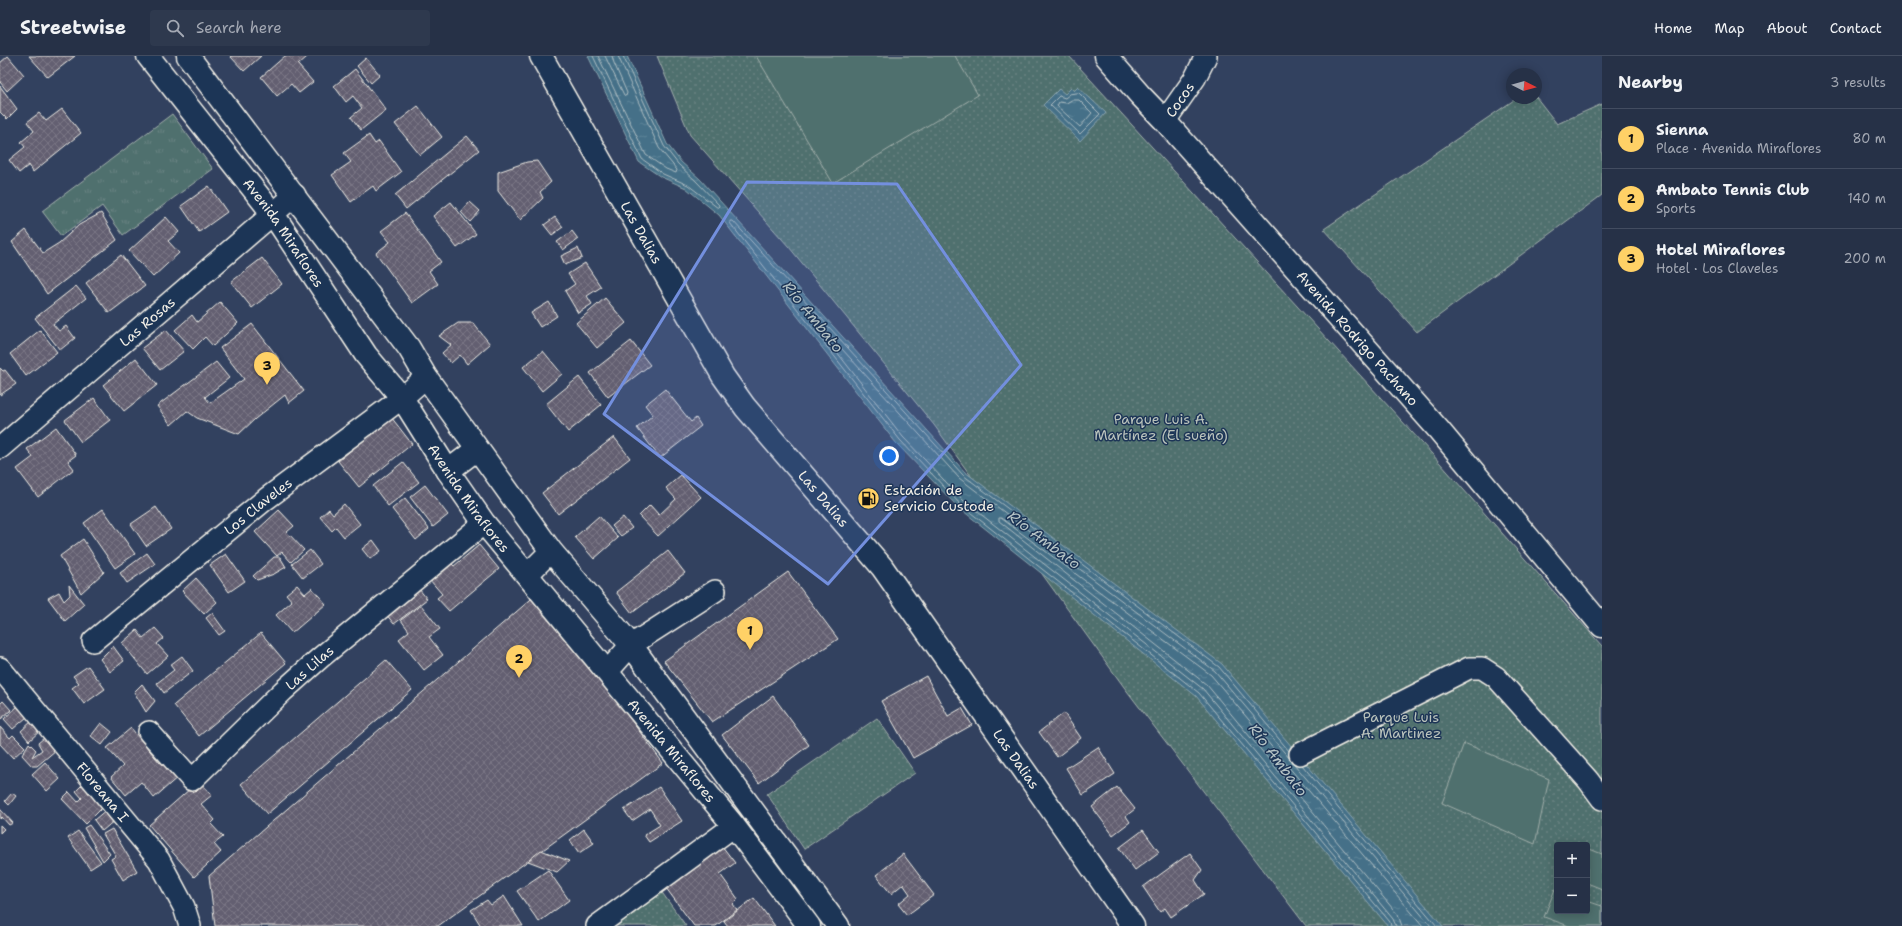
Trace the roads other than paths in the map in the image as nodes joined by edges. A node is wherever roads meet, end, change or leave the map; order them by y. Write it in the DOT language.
graph roads {
  1 [pos="188,56"];
  2 [pos="542,56"];
  3 [pos="1106,56"];
  4 [pos="1206,56"];
  5 [pos="160,60"];
  6 [pos="1165,121"];
  7 [pos="295,195"];
  8 [pos="273,214"];
  9 [pos="426,377"];
  10 [pos="402,398"];
  11 [pos="0,448"];
  12 [pos="477,449"];
  13 [pos="448,471"];
  14 [pos="484,522"];
  15 [pos="551,551"];
  16 [pos="527,575"];
  17 [pos="715,591"];
  18 [pos="1602,626"];
  19 [pos="93,641"];
  20 [pos="631,645"];
  21 [pos="0,668"];
  22 [pos="608,671"];
  23 [pos="148,732"];
  24 [pos="1300,754"];
  25 [pos="1602,799"];
  26 [pos="734,826"];
  27 [pos="829,923"];
  28 [pos="190,926"];
  29 [pos="597,926"];
  30 [pos="809,926"];
  31 [pos="1133,926"];
  1 -- 7 [label="main road, Avenida Miraflores"];
  2 -- 31 [label="main road, Las Dalias"];
  3 -- 6 [label="main road, Avenida Rodrigo Pachano"];
  4 -- 6 [label="street, Cocos"];
  5 -- 8 [label="main road, Avenida Miraflores"];
  6 -- 18 [label="main road, Avenida Rodrigo Pachano"];
  7 -- 8 [label="street, Las Rosas"];
  7 -- 9 [label="main road, Avenida Miraflores"];
  8 -- 10 [label="main road, Avenida Miraflores"];
  8 -- 11 [label="street, Las Rosas"];
  9 -- 10 [label="street, Los Claveles"];
  9 -- 12 [label="main road, Avenida Miraflores"];
  10 -- 13 [label="main road, Avenida Miraflores"];
  10 -- 19 [label="street, Los Claveles"];
  12 -- 13 [label="main road"];
  12 -- 15 [label="main road, Avenida Miraflores"];
  13 -- 14 [label="main road, Avenida Miraflores"];
  14 -- 16 [label="main road, Avenida Miraflores"];
  14 -- 23 [label="street, Las Lilas"];
  15 -- 16 [label="street"];
  15 -- 20 [label="main road, Avenida Miraflores"];
  16 -- 22 [label="main road, Avenida Miraflores"];
  17 -- 20 [label="street"];
  20 -- 22 [label="street"];
  20 -- 27 [label="main road, Avenida Miraflores"];
  21 -- 28 [label="street, Floreana I"];
  22 -- 26 [label="main road, Avenida Miraflores"];
  24 -- 25 [label="street"];
  26 -- 29 [label="street"];
  26 -- 30 [label="main road, Avenida Miraflores"];
}
